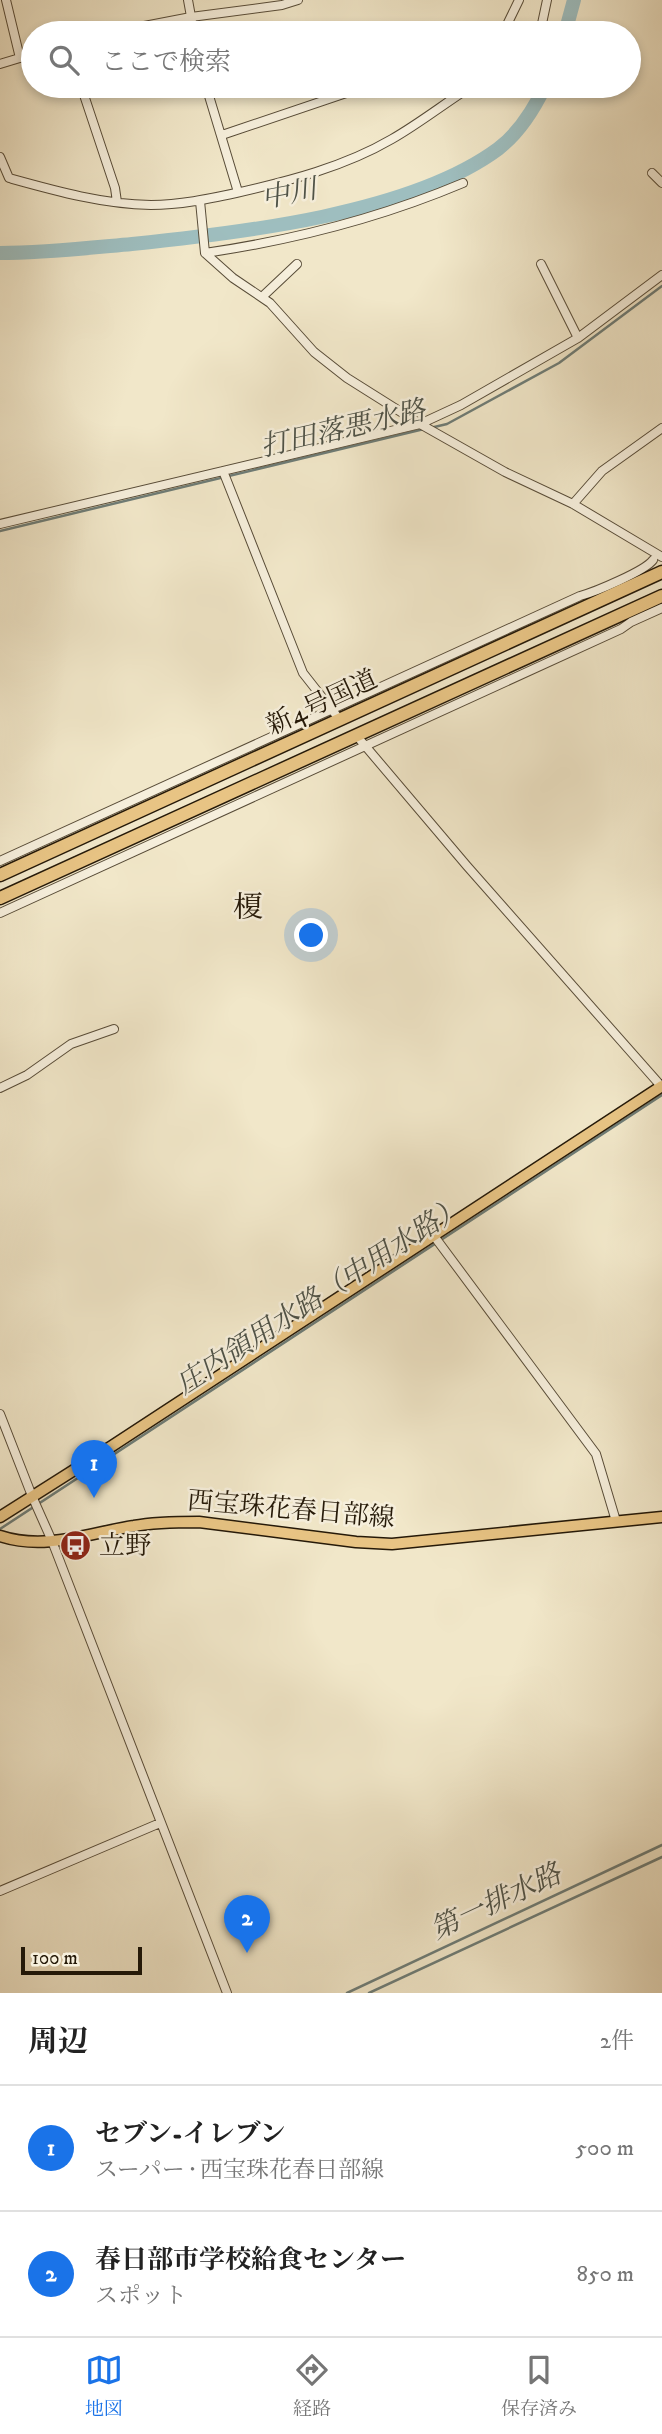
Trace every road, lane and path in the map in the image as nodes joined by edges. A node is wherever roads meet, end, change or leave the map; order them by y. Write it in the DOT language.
graph roads {
  1 [pos="6,0"];
  2 [pos="188,0"];
  3 [pos="298,0"];
  4 [pos="519,0"];
  5 [pos="547,0"];
  6 [pos="191,17"];
  7 [pos="166,21"];
  8 [pos="192,21"];
  9 [pos="509,21"];
  10 [pos="543,21"];
  11 [pos="20,58"];
  12 [pos="0,64"];
  13 [pos="85,98"];
  14 [pos="210,98"];
  15 [pos="331,98"];
  16 [pos="454,98"];
  17 [pos="222,135"];
  18 [pos="0,157"];
  19 [pos="652,173"];
  20 [pos="463,183"];
  21 [pos="662,183"];
  22 [pos="238,192"];
  23 [pos="200,201"];
  24 [pos="117,202"];
  25 [pos="205,253"];
  26 [pos="298,264"];
  27 [pos="541,264"];
  28 [pos="662,275"];
  29 [pos="262,297"];
  30 [pos="578,338"];
  31 [pos="420,424"];
  32 [pos="662,428"];
  33 [pos="223,471"];
  34 [pos="573,504"];
  35 [pos="0,524"];
  36 [pos="657,559"];
  37 [pos="662,572"];
  38 [pos="610,590"];
  39 [pos="662,596"];
  40 [pos="662,608"];
  41 [pos="645,609"];
  42 [pos="335,715"];
  43 [pos="356,735"];
  44 [pos="366,745"];
  45 [pos="0,860"];
  46 [pos="0,875"];
  47 [pos="0,898"];
  48 [pos="0,913"];
  49 [pos="114,1029"];
  50 [pos="662,1086"];
  51 [pos="0,1088"];
  52 [pos="435,1236"];
  53 [pos="0,1414"];
  54 [pos="32,1496"];
  55 [pos="0,1517"];
  56 [pos="662,1517"];
  57 [pos="617,1521"];
  58 [pos="0,1536"];
  59 [pos="52,1541"];
  60 [pos="160,1823"];
  61 [pos="0,1891"];
  62 [pos="227,1993"];
  1 -- 11 [label="street"];
  2 -- 6 [label="street"];
  3 -- 6 [label="street"];
  4 -- 9 [label="street"];
  5 -- 10 [label="street"];
  6 -- 7 [label="street"];
  6 -- 8 [label="street"];
  11 -- 12 [label="street"];
  13 -- 24 [label="street"];
  14 -- 17 [label="street"];
  15 -- 17 [label="street"];
  16 -- 22 [label="street"];
  17 -- 22 [label="street"];
  18 -- 24 [label="street"];
  19 -- 21 [label="street"];
  20 -- 25 [label="street"];
  22 -- 23 [label="street"];
  23 -- 24 [label="street"];
  23 -- 25 [label="street"];
  25 -- 29 [label="street"];
  26 -- 29 [label="street"];
  27 -- 30 [label="street"];
  28 -- 30 [label="street"];
  29 -- 31 [label="street"];
  30 -- 31 [label="street"];
  31 -- 33 [label="street"];
  31 -- 34 [label="street"];
  32 -- 34 [label="street"];
  33 -- 35 [label="street"];
  33 -- 42 [label="street"];
  34 -- 36 [label="street"];
  36 -- 38 [label="street"];
  37 -- 38 [label="highway, 新4号国道"];
  38 -- 42 [label="highway, 新4号国道"];
  39 -- 41 [label="highway, 新4号国道"];
  40 -- 41 [label="street"];
  41 -- 43 [label="highway, 新4号国道"];
  41 -- 44 [label="street"];
  42 -- 45 [label="street"];
  42 -- 46 [label="highway, 新4号国道"];
  43 -- 44 [label="street"];
  43 -- 47 [label="highway, 新4号国道"];
  44 -- 48 [label="street"];
  44 -- 50 [label="street"];
  49 -- 51 [label="street"];
  50 -- 52 [label="main road"];
  52 -- 54 [label="main road"];
  52 -- 57 [label="street"];
  53 -- 54 [label="street"];
  54 -- 55 [label="main road"];
  54 -- 59 [label="street"];
  56 -- 57 [label="main road, 西宝珠花春日部線"];
  57 -- 59 [label="main road, 西宝珠花春日部線"];
  58 -- 59 [label="main road, 西宝珠花春日部線"];
  59 -- 60 [label="street"];
  60 -- 61 [label="street"];
  60 -- 62 [label="street"];
}
